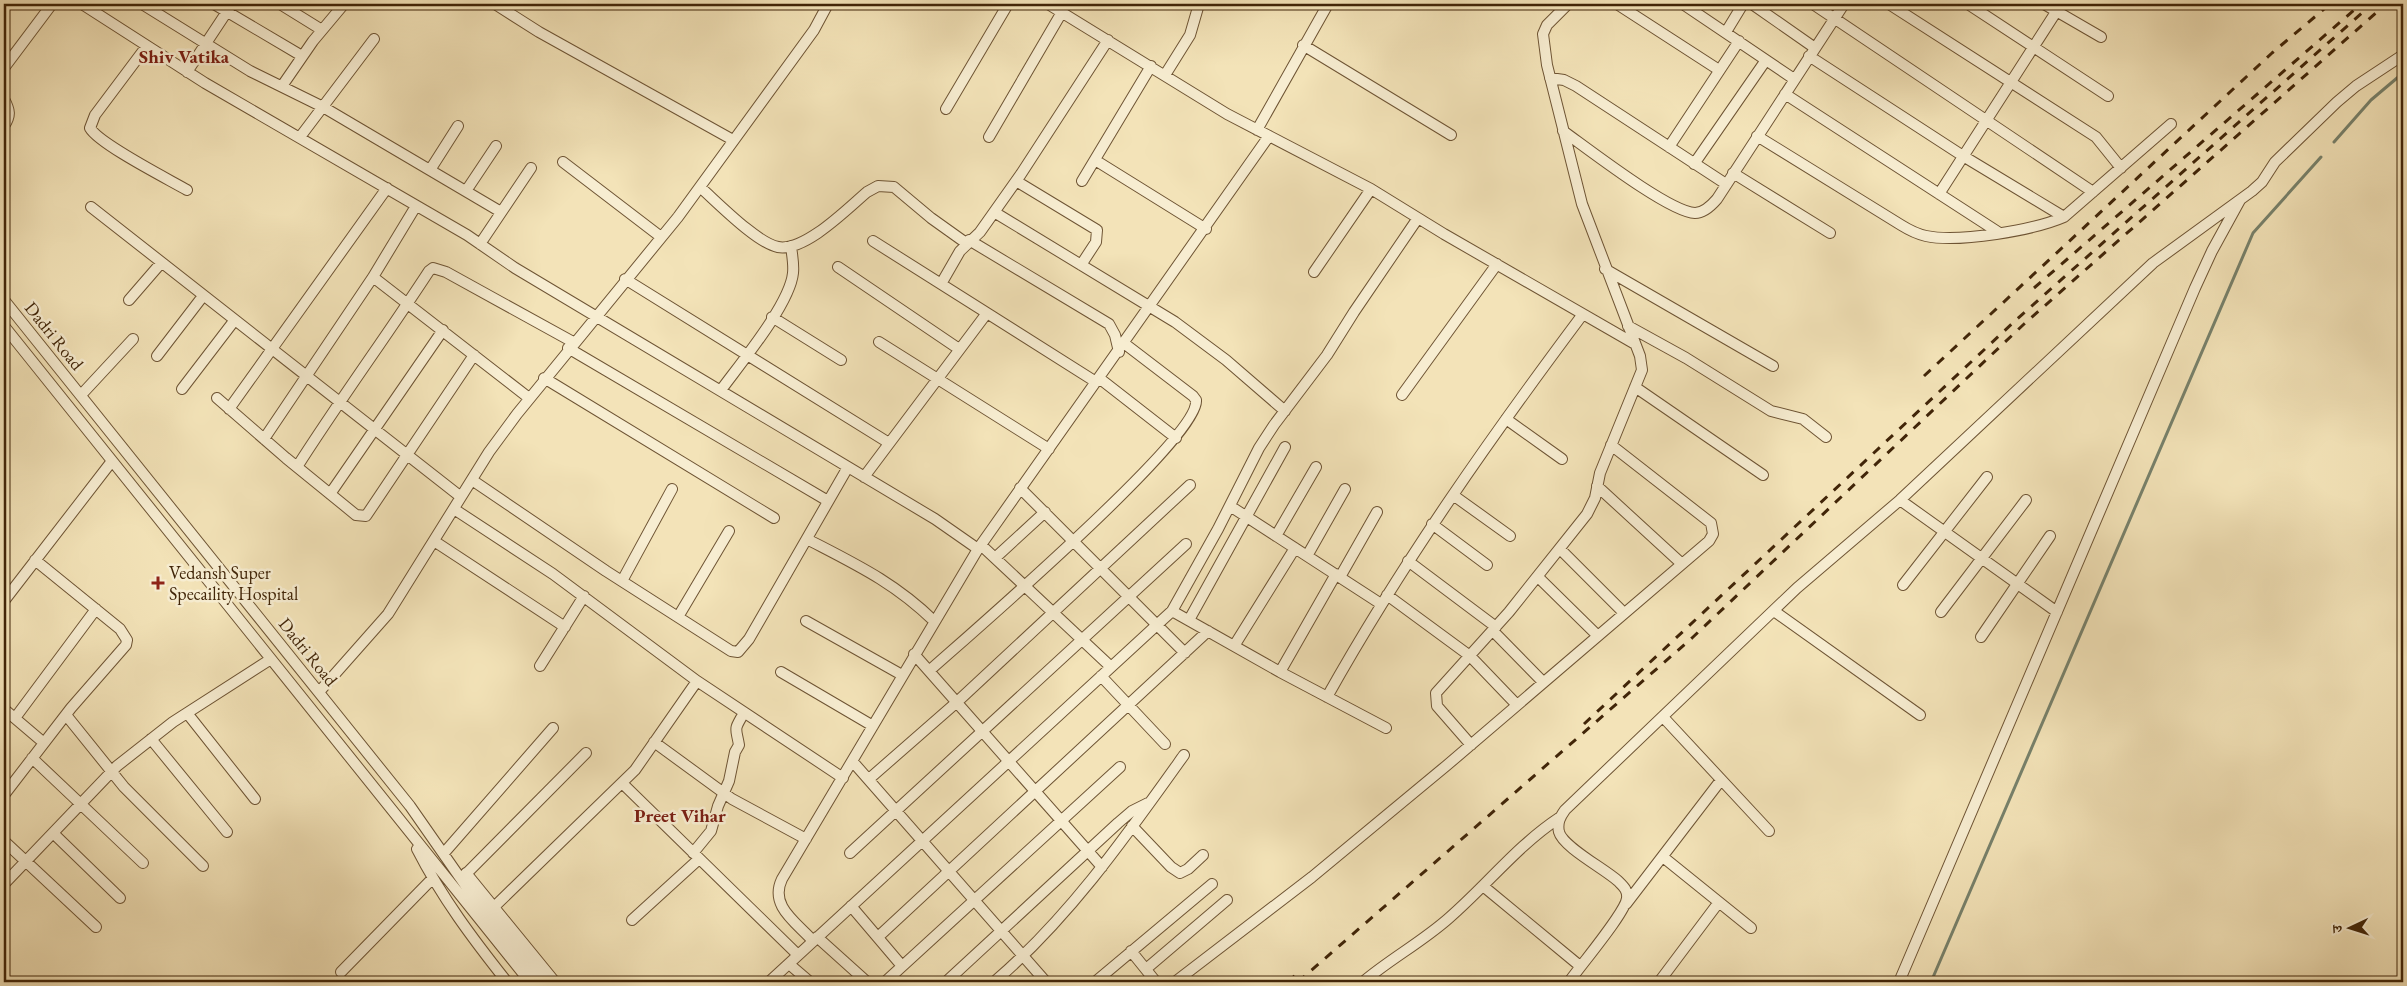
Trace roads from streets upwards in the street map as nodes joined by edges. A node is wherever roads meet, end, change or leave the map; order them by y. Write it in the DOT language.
graph roads {
  1 [pos="52,4"];
  2 [pos="82,4"];
  3 [pos="142,4"];
  4 [pos="214,4"];
  5 [pos="280,4"];
  6 [pos="344,4"];
  7 [pos="495,4"];
  8 [pos="828,4"];
  9 [pos="1008,4"];
  10 [pos="1199,4"];
  11 [pos="1328,4"];
  12 [pos="1568,4"];
  13 [pos="1617,4"];
  14 [pos="1683,4"];
  15 [pos="1743,4"];
  16 [pos="1752,4"];
  17 [pos="1813,4"];
  18 [pos="1844,4"];
  19 [pos="1889,4"];
  20 [pos="1968,4"];
  21 [pos="2044,4"];
  22 [pos="1055,7"];
  23 [pos="229,8"];
  24 [pos="2056,12"];
  25 [pos="1833,19"];
  26 [pos="322,30"];
  27 [pos="1726,32"];
  28 [pos="2101,37"];
  29 [pos="374,39"];
  30 [pos="1108,40"];
  31 [pos="1739,41"];
  32 [pos="205,44"];
  33 [pos="1303,45"];
  34 [pos="146,47"];
  35 [pos="2034,47"];
  36 [pos="1812,52"];
  37 [pos="2403,55"];
  38 [pos="302,56"];
  39 [pos="1766,60"];
  40 [pos="1151,66"];
  41 [pos="4,68"];
  42 [pos="1719,70"];
  43 [pos="187,72"];
  44 [pos="1165,75"];
  45 [pos="1550,78"];
  46 [pos="1794,79"];
  47 [pos="2010,83"];
  48 [pos="282,86"];
  49 [pos="1785,94"];
  50 [pos="2108,96"];
  51 [pos="4,99"];
  52 [pos="323,107"];
  53 [pos="946,109"];
  54 [pos="1987,119"];
  55 [pos="2171,124"];
  56 [pos="4,126"];
  57 [pos="458,126"];
  58 [pos="1257,130"];
  59 [pos="1563,131"];
  60 [pos="1451,135"];
  61 [pos="1269,136"];
  62 [pos="1757,136"];
  63 [pos="300,137"];
  64 [pos="989,137"];
  65 [pos="733,140"];
  66 [pos="496,146"];
  67 [pos="1669,147"];
  68 [pos="1963,156"];
  69 [pos="1095,160"];
  70 [pos="562,162"];
  71 [pos="1694,164"];
  72 [pos="531,168"];
  73 [pos="2121,168"];
  74 [pos="430,170"];
  75 [pos="1733,173"];
  76 [pos="1016,181"];
  77 [pos="1082,181"];
  78 [pos="1726,184"];
  79 [pos="700,187"];
  80 [pos="387,188"];
  81 [pos="187,190"];
  82 [pos="1372,190"];
  83 [pos="466,191"];
  84 [pos="2093,192"];
  85 [pos="1939,194"];
  86 [pos="2242,197"];
  87 [pos="416,206"];
  88 [pos="91,208"];
  89 [pos="501,212"];
  90 [pos="994,212"];
  91 [pos="2064,217"];
  92 [pos="1418,218"];
  93 [pos="1206,229"];
  94 [pos="1998,232"];
  95 [pos="1830,233"];
  96 [pos="661,237"];
  97 [pos="872,241"];
  98 [pos="968,242"];
  99 [pos="480,244"];
  100 [pos="791,246"];
  101 [pos="161,263"];
  102 [pos="1497,264"];
  103 [pos="1081,265"];
  104 [pos="838,267"];
  105 [pos="1605,269"];
  106 [pos="1314,272"];
  107 [pos="373,277"];
  108 [pos="625,279"];
  109 [pos="941,284"];
  110 [pos="203,296"];
  111 [pos="4,300"];
  112 [pos="129,300"];
  113 [pos="408,304"];
  114 [pos="1151,306"];
  115 [pos="987,313"];
  116 [pos="1584,314"];
  117 [pos="596,315"];
  118 [pos="772,317"];
  119 [pos="234,320"];
  120 [pos="4,326"];
  121 [pos="1628,326"];
  122 [pos="443,330"];
  123 [pos="133,339"];
  124 [pos="879,342"];
  125 [pos="1635,344"];
  126 [pos="571,345"];
  127 [pos="1122,348"];
  128 [pos="959,349"];
  129 [pos="272,351"];
  130 [pos="474,355"];
  131 [pos="746,355"];
  132 [pos="157,356"];
  133 [pos="841,360"];
  134 [pos="1774,366"];
  135 [pos="306,377"];
  136 [pos="544,378"];
  137 [pos="936,378"];
  138 [pos="1098,380"];
  139 [pos="1635,387"];
  140 [pos="182,389"];
  141 [pos="721,390"];
  142 [pos="81,395"];
  143 [pos="1402,395"];
  144 [pos="217,398"];
  145 [pos="529,398"];
  146 [pos="338,402"];
  147 [pos="229,409"];
  148 [pos="1285,411"];
  149 [pos="1506,419"];
  150 [pos="373,429"];
  151 [pos="1826,437"];
  152 [pos="1176,438"];
  153 [pos="264,439"];
  154 [pos="889,443"];
  155 [pos="1611,444"];
  156 [pos="1285,447"];
  157 [pos="1048,449"];
  158 [pos="408,456"];
  159 [pos="1562,459"];
  160 [pos="112,461"];
  161 [pos="296,467"];
  162 [pos="848,467"];
  163 [pos="1316,467"];
  164 [pos="1764,476"];
  165 [pos="864,477"];
  166 [pos="1987,477"];
  167 [pos="472,480"];
  168 [pos="1190,485"];
  169 [pos="1597,486"];
  170 [pos="1020,488"];
  171 [pos="672,489"];
  172 [pos="1345,489"];
  173 [pos="330,494"];
  174 [pos="1453,495"];
  175 [pos="461,497"];
  176 [pos="1900,500"];
  177 [pos="2026,500"];
  178 [pos="828,502"];
  179 [pos="1230,506"];
  180 [pos="454,509"];
  181 [pos="1045,512"];
  182 [pos="1377,512"];
  183 [pos="1247,517"];
  184 [pos="774,518"];
  185 [pos="1432,524"];
  186 [pos="730,530"];
  187 [pos="1944,532"];
  188 [pos="1276,536"];
  189 [pos="1510,536"];
  190 [pos="2050,536"];
  191 [pos="806,539"];
  192 [pos="1073,540"];
  193 [pos="434,541"];
  194 [pos="1186,544"];
  195 [pos="980,547"];
  196 [pos="1295,548"];
  197 [pos="1560,549"];
  198 [pos="1307,556"];
  199 [pos="994,558"];
  200 [pos="1980,558"];
  201 [pos="35,560"];
  202 [pos="1408,560"];
  203 [pos="1682,564"];
  204 [pos="1486,565"];
  205 [pos="1100,569"];
  206 [pos="1338,576"];
  207 [pos="1538,577"];
  208 [pos="622,581"];
  209 [pos="2017,583"];
  210 [pos="1024,585"];
  211 [pos="1903,585"];
  212 [pos="1387,595"];
  213 [pos="584,596"];
  214 [pos="1128,597"];
  215 [pos="4,601"];
  216 [pos="1381,604"];
  217 [pos="96,609"];
  218 [pos="1172,611"];
  219 [pos="1774,611"];
  220 [pos="1053,612"];
  221 [pos="1941,612"];
  222 [pos="2057,612"];
  223 [pos="1624,613"];
  224 [pos="678,617"];
  225 [pos="1189,620"];
  226 [pos="806,621"];
  227 [pos="934,621"];
  228 [pos="1157,626"];
  229 [pos="564,627"];
  230 [pos="1494,629"];
  231 [pos="1208,631"];
  232 [pos="1598,636"];
  233 [pos="1980,637"];
  234 [pos="1082,639"];
  235 [pos="1234,646"];
  236 [pos="1185,653"];
  237 [pos="914,654"];
  238 [pos="1470,656"];
  239 [pos="271,659"];
  240 [pos="540,666"];
  241 [pos="1111,667"];
  242 [pos="929,671"];
  243 [pos="781,672"];
  244 [pos="1280,672"];
  245 [pos="902,675"];
  246 [pos="1101,676"];
  247 [pos="697,681"];
  248 [pos="1544,682"];
  249 [pos="319,692"];
  250 [pos="1327,697"];
  251 [pos="957,702"];
  252 [pos="1128,705"];
  253 [pos="1517,705"];
  254 [pos="4,709"];
  255 [pos="187,713"];
  256 [pos="744,713"];
  257 [pos="66,715"];
  258 [pos="1920,715"];
  259 [pos="1662,717"];
  260 [pos="16,718"];
  261 [pos="873,726"];
  262 [pos="552,728"];
  263 [pos="1386,728"];
  264 [pos="984,730"];
  265 [pos="151,739"];
  266 [pos="654,742"];
  267 [pos="44,743"];
  268 [pos="1165,744"];
  269 [pos="1471,744"];
  270 [pos="586,753"];
  271 [pos="1184,755"];
  272 [pos="32,758"];
  273 [pos="1009,760"];
  274 [pos="852,762"];
  275 [pos="1120,767"];
  276 [pos="111,772"];
  277 [pos="843,778"];
  278 [pos="868,780"];
  279 [pos="1722,780"];
  280 [pos="622,783"];
  281 [pos="1037,791"];
  282 [pos="724,794"];
  283 [pos="4,795"];
  284 [pos="255,800"];
  285 [pos="1150,802"];
  286 [pos="80,803"];
  287 [pos="896,810"];
  288 [pos="1559,818"];
  289 [pos="1062,820"];
  290 [pos="1132,826"];
  291 [pos="408,830"];
  292 [pos="1769,831"];
  293 [pos="53,832"];
  294 [pos="227,832"];
  295 [pos="806,839"];
  296 [pos="922,840"];
  297 [pos="4,841"];
  298 [pos="1088,850"];
  299 [pos="444,853"];
  300 [pos="850,853"];
  301 [pos="1203,855"];
  302 [pos="696,856"];
  303 [pos="1663,857"];
  304 [pos="26,862"];
  305 [pos="143,863"];
  306 [pos="203,866"];
  307 [pos="1102,867"];
  308 [pos="948,869"];
  309 [pos="464,876"];
  310 [pos="432,879"];
  311 [pos="4,884"];
  312 [pos="1212,884"];
  313 [pos="1483,886"];
  314 [pos="120,898"];
  315 [pos="975,900"];
  316 [pos="1228,900"];
  317 [pos="1718,902"];
  318 [pos="1625,905"];
  319 [pos="851,906"];
  320 [pos="494,907"];
  321 [pos="632,920"];
  322 [pos="96,927"];
  323 [pos="1751,928"];
  324 [pos="1001,929"];
  325 [pos="878,936"];
  326 [pos="815,939"];
  327 [pos="1131,951"];
  328 [pos="1023,954"];
  329 [pos="798,955"];
  330 [pos="789,964"];
  331 [pos="902,966"];
  332 [pos="1580,966"];
  333 [pos="1146,969"];
  334 [pos="341,972"];
  335 [pos="507,982"];
  336 [pos="530,982"];
  337 [pos="543,982"];
  338 [pos="555,982"];
  339 [pos="769,982"];
  340 [pos="810,982"];
  341 [pos="867,982"];
  342 [pos="885,982"];
  343 [pos="946,982"];
  344 [pos="994,982"];
  345 [pos="1046,982"];
  346 [pos="1095,982"];
  347 [pos="1156,982"];
  348 [pos="1175,982"];
  349 [pos="1362,982"];
  350 [pos="1569,982"];
  351 [pos="1659,982"];
  352 [pos="1899,982"];
  1 -- 41 [label="street"];
  2 -- 34 [label="street"];
  3 -- 32 [label="street"];
  4 -- 23 [label="street"];
  5 -- 26 [label="street"];
  6 -- 26 [label="street"];
  7 -- 65 [label="street"];
  8 -- 65 [label="street"];
  9 -- 53 [label="street"];
  10 -- 44 [label="street"];
  11 -- 33 [label="street"];
  12 -- 45 [label="street"];
  13 -- 42 [label="street"];
  14 -- 27 [label="street"];
  15 -- 27 [label="street"];
  16 -- 36 [label="street"];
  17 -- 25 [label="street"];
  18 -- 25 [label="street"];
  19 -- 47 [label="street"];
  20 -- 35 [label="street"];
  21 -- 24 [label="street"];
  22 -- 30 [label="street"];
  22 -- 64 [label="street"];
  23 -- 32 [label="street"];
  23 -- 38 [label="street"];
  24 -- 28 [label="street"];
  24 -- 35 [label="street"];
  25 -- 36 [label="street"];
  25 -- 54 [label="street"];
  26 -- 38 [label="street"];
  27 -- 31 [label="street"];
  29 -- 52 [label="street"];
  30 -- 40 [label="street"];
  30 -- 76 [label="street"];
  31 -- 39 [label="street"];
  31 -- 42 [label="street"];
  32 -- 43 [label="street"];
  32 -- 48 [label="street"];
  33 -- 58 [label="street"];
  33 -- 60 [label="street"];
  34 -- 43 [label="street"];
  34 -- 81 [label="street"];
  35 -- 47 [label="street"];
  35 -- 50 [label="street"];
  36 -- 46 [label="street"];
  36 -- 68 [label="street"];
  37 -- 86 [label="street"];
  38 -- 48 [label="street"];
  39 -- 46 [label="street"];
  39 -- 71 [label="street"];
  40 -- 44 [label="street"];
  40 -- 69 [label="street"];
  42 -- 67 [label="street"];
  43 -- 63 [label="street"];
  44 -- 58 [label="street"];
  45 -- 59 [label="street"];
  45 -- 67 [label="street"];
  46 -- 49 [label="street"];
  47 -- 54 [label="street"];
  47 -- 73 [label="street"];
  48 -- 52 [label="street"];
  49 -- 62 [label="street"];
  49 -- 85 [label="street"];
  51 -- 56 [label="street"];
  52 -- 63 [label="street"];
  52 -- 74 [label="street"];
  54 -- 68 [label="street"];
  54 -- 84 [label="street"];
  55 -- 73 [label="street"];
  57 -- 74 [label="street"];
  58 -- 61 [label="street"];
  59 -- 78 [label="street"];
  59 -- 105 [label="street"];
  61 -- 82 [label="street"];
  61 -- 93 [label="street"];
  62 -- 75 [label="street"];
  62 -- 94 [label="street"];
  63 -- 80 [label="street"];
  65 -- 79 [label="street"];
  66 -- 83 [label="street"];
  67 -- 71 [label="street"];
  68 -- 85 [label="street"];
  68 -- 91 [label="street"];
  69 -- 77 [label="street"];
  69 -- 93 [label="street"];
  70 -- 96 [label="street"];
  71 -- 78 [label="street"];
  72 -- 89 [label="street"];
  73 -- 84 [label="street"];
  74 -- 83 [label="street"];
  75 -- 78 [label="street"];
  75 -- 95 [label="street"];
  76 -- 90 [label="street"];
  76 -- 103 [label="street"];
  79 -- 96 [label="street"];
  79 -- 100 [label="street"];
  80 -- 87 [label="street"];
  80 -- 129 [label="street"];
  82 -- 92 [label="street"];
  82 -- 106 [label="street"];
  83 -- 89 [label="street"];
  84 -- 91 [label="street"];
  85 -- 94 [label="street"];
  86 -- 176 [label="street"];
  86 -- 222 [label="street"];
  87 -- 99 [label="street"];
  87 -- 107 [label="street"];
  88 -- 101 [label="street"];
  89 -- 99 [label="street"];
  90 -- 98 [label="street"];
  90 -- 103 [label="street"];
  91 -- 94 [label="street"];
  92 -- 102 [label="street"];
  92 -- 148 [label="street"];
  93 -- 114 [label="street"];
  96 -- 108 [label="street"];
  97 -- 109 [label="street"];
  98 -- 100 [label="street"];
  98 -- 109 [label="street"];
  98 -- 127 [label="street"];
  99 -- 117 [label="street"];
  100 -- 118 [label="street"];
  101 -- 110 [label="street"];
  101 -- 112 [label="street"];
  102 -- 116 [label="street"];
  102 -- 143 [label="street"];
  103 -- 114 [label="street"];
  104 -- 128 [label="street"];
  105 -- 121 [label="street"];
  105 -- 134 [label="street"];
  107 -- 113 [label="street"];
  107 -- 135 [label="street"];
  108 -- 117 [label="street"];
  108 -- 131 [label="street"];
  109 -- 115 [label="street"];
  110 -- 119 [label="street"];
  110 -- 132 [label="street"];
  111 -- 142 [label="street, Dadri Road"];
  113 -- 122 [label="street"];
  113 -- 126 [label="street"];
  113 -- 146 [label="street"];
  114 -- 127 [label="street"];
  114 -- 148 [label="street"];
  115 -- 128 [label="street"];
  115 -- 138 [label="street"];
  116 -- 125 [label="street"];
  116 -- 149 [label="street"];
  117 -- 126 [label="street"];
  117 -- 141 [label="street"];
  118 -- 131 [label="street"];
  118 -- 133 [label="street"];
  119 -- 129 [label="street"];
  119 -- 140 [label="street"];
  120 -- 160 [label="street, Dadri Road"];
  121 -- 125 [label="street"];
  121 -- 151 [label="street"];
  122 -- 130 [label="street"];
  122 -- 150 [label="street"];
  123 -- 142 [label="street"];
  124 -- 137 [label="street"];
  125 -- 139 [label="street"];
  126 -- 136 [label="street"];
  126 -- 178 [label="street"];
  127 -- 138 [label="street"];
  127 -- 152 [label="street"];
  128 -- 137 [label="street"];
  129 -- 135 [label="street"];
  129 -- 147 [label="street"];
  130 -- 145 [label="street"];
  130 -- 158 [label="street"];
  131 -- 141 [label="street"];
  131 -- 154 [label="street"];
  135 -- 146 [label="street"];
  135 -- 153 [label="street"];
  136 -- 145 [label="street"];
  136 -- 184 [label="street"];
  137 -- 154 [label="street"];
  137 -- 157 [label="street"];
  138 -- 152 [label="street"];
  138 -- 157 [label="street"];
  139 -- 155 [label="street"];
  139 -- 164 [label="street"];
  141 -- 162 [label="street"];
  142 -- 249 [label="street, Dadri Road"];
  144 -- 147 [label="street"];
  145 -- 167 [label="street"];
  146 -- 150 [label="street"];
  146 -- 161 [label="street"];
  147 -- 153 [label="street"];
  148 -- 179 [label="street"];
  149 -- 159 [label="street"];
  149 -- 174 [label="street"];
  150 -- 158 [label="street"];
  150 -- 173 [label="street"];
  152 -- 192 [label="street"];
  153 -- 161 [label="street"];
  154 -- 165 [label="street"];
  155 -- 169 [label="street"];
  155 -- 203 [label="street"];
  156 -- 183 [label="street"];
  157 -- 170 [label="street"];
  158 -- 173 [label="street"];
  158 -- 175 [label="street"];
  160 -- 201 [label="street"];
  160 -- 239 [label="street, Dadri Road"];
  161 -- 173 [label="street"];
  162 -- 165 [label="street"];
  162 -- 178 [label="street"];
  163 -- 188 [label="street"];
  165 -- 195 [label="street"];
  166 -- 187 [label="street"];
  167 -- 175 [label="street"];
  167 -- 208 [label="street"];
  168 -- 205 [label="street"];
  169 -- 197 [label="street"];
  169 -- 203 [label="street"];
  170 -- 181 [label="street"];
  170 -- 195 [label="street"];
  171 -- 208 [label="street"];
  172 -- 198 [label="street"];
  174 -- 185 [label="street"];
  174 -- 189 [label="street"];
  175 -- 180 [label="street"];
  176 -- 187 [label="street"];
  176 -- 219 [label="street"];
  177 -- 200 [label="street"];
  178 -- 191 [label="street"];
  179 -- 183 [label="street"];
  179 -- 218 [label="street"];
  180 -- 193 [label="street"];
  180 -- 213 [label="street"];
  181 -- 192 [label="street"];
  181 -- 199 [label="street"];
  182 -- 206 [label="street"];
  183 -- 188 [label="street"];
  183 -- 225 [label="street"];
  185 -- 202 [label="street"];
  185 -- 204 [label="street"];
  186 -- 224 [label="street"];
  187 -- 200 [label="street"];
  187 -- 211 [label="street"];
  188 -- 196 [label="street"];
  190 -- 209 [label="street"];
  191 -- 224 [label="street"];
  191 -- 227 [label="street"];
  192 -- 205 [label="street"];
  192 -- 210 [label="street"];
  193 -- 229 [label="street"];
  193 -- 249 [label="street"];
  194 -- 214 [label="street"];
  195 -- 199 [label="street"];
  195 -- 227 [label="street"];
  196 -- 198 [label="street"];
  196 -- 235 [label="street"];
  197 -- 207 [label="street"];
  197 -- 223 [label="street"];
  198 -- 206 [label="street"];
  199 -- 210 [label="street"];
  200 -- 209 [label="street"];
  200 -- 221 [label="street"];
  201 -- 215 [label="street"];
  201 -- 217 [label="street"];
  202 -- 212 [label="street"];
  202 -- 230 [label="street"];
  203 -- 223 [label="street"];
  205 -- 214 [label="street"];
  205 -- 220 [label="street"];
  206 -- 216 [label="street"];
  206 -- 244 [label="street"];
  207 -- 230 [label="street"];
  207 -- 232 [label="street"];
  208 -- 224 [label="street"];
  209 -- 222 [label="street"];
  209 -- 233 [label="street"];
  210 -- 220 [label="street"];
  210 -- 242 [label="street"];
  212 -- 216 [label="street"];
  212 -- 238 [label="street"];
  213 -- 229 [label="street"];
  213 -- 247 [label="street"];
  214 -- 228 [label="street"];
  214 -- 234 [label="street"];
  216 -- 250 [label="street"];
  217 -- 257 [label="street"];
  217 -- 260 [label="street"];
  218 -- 225 [label="street"];
  218 -- 228 [label="street"];
  219 -- 258 [label="street"];
  219 -- 259 [label="street"];
  220 -- 234 [label="street"];
  220 -- 251 [label="street"];
  222 -- 352 [label="street"];
  223 -- 232 [label="street"];
  225 -- 231 [label="street"];
  226 -- 245 [label="street"];
  227 -- 237 [label="street"];
  228 -- 236 [label="street"];
  228 -- 241 [label="street"];
  229 -- 240 [label="street"];
  230 -- 238 [label="street"];
  230 -- 248 [label="street"];
  231 -- 235 [label="street"];
  231 -- 236 [label="street"];
  232 -- 248 [label="street"];
  234 -- 241 [label="street"];
  234 -- 264 [label="street"];
  235 -- 244 [label="street"];
  236 -- 252 [label="street"];
  237 -- 242 [label="street"];
  237 -- 245 [label="street"];
  238 -- 253 [label="street"];
  238 -- 269 [label="street"];
  239 -- 255 [label="street"];
  239 -- 291 [label="street, Dadri Road"];
  241 -- 246 [label="street"];
  242 -- 251 [label="street"];
  243 -- 261 [label="street"];
  244 -- 250 [label="street"];
  245 -- 261 [label="street"];
  246 -- 252 [label="street"];
  246 -- 273 [label="street"];
  247 -- 256 [label="street"];
  247 -- 266 [label="street"];
  248 -- 253 [label="street"];
  249 -- 299 [label="street, Dadri Road"];
  250 -- 263 [label="street"];
  251 -- 264 [label="street"];
  251 -- 278 [label="street"];
  252 -- 268 [label="street"];
  252 -- 281 [label="street"];
  253 -- 269 [label="street"];
  254 -- 260 [label="street"];
  255 -- 265 [label="street"];
  255 -- 284 [label="street"];
  256 -- 277 [label="street"];
  256 -- 282 [label="street"];
  257 -- 267 [label="street"];
  257 -- 276 [label="street"];
  259 -- 279 [label="street"];
  259 -- 288 [label="street"];
  260 -- 267 [label="street"];
  261 -- 274 [label="street"];
  262 -- 299 [label="street"];
  264 -- 273 [label="street"];
  264 -- 287 [label="street"];
  265 -- 276 [label="street"];
  265 -- 294 [label="street"];
  266 -- 280 [label="street"];
  266 -- 282 [label="street"];
  267 -- 272 [label="street"];
  269 -- 348 [label="street"];
  270 -- 309 [label="street"];
  271 -- 285 [label="street"];
  272 -- 283 [label="street"];
  272 -- 286 [label="street"];
  273 -- 281 [label="street"];
  273 -- 296 [label="street"];
  274 -- 277 [label="street"];
  274 -- 278 [label="street"];
  275 -- 289 [label="street"];
  276 -- 286 [label="street"];
  276 -- 306 [label="street"];
  277 -- 295 [label="street"];
  278 -- 287 [label="street"];
  279 -- 292 [label="street"];
  279 -- 303 [label="street"];
  280 -- 302 [label="street"];
  280 -- 320 [label="street"];
  281 -- 289 [label="street"];
  281 -- 308 [label="street"];
  282 -- 295 [label="street"];
  282 -- 302 [label="street"];
  285 -- 290 [label="street"];
  285 -- 298 [label="street"];
  286 -- 293 [label="street"];
  286 -- 305 [label="street"];
  287 -- 296 [label="street"];
  287 -- 300 [label="street"];
  288 -- 313 [label="street"];
  288 -- 318 [label="street"];
  289 -- 298 [label="street"];
  289 -- 315 [label="street"];
  290 -- 301 [label="street"];
  290 -- 307 [label="street"];
  291 -- 310 [label="street"];
  291 -- 336 [label="street, Dadri Road"];
  293 -- 304 [label="street"];
  293 -- 314 [label="street"];
  295 -- 326 [label="street"];
  296 -- 308 [label="street"];
  296 -- 319 [label="street"];
  297 -- 304 [label="street"];
  298 -- 307 [label="street"];
  298 -- 324 [label="street"];
  299 -- 309 [label="street, Dadri Road"];
  302 -- 321 [label="street"];
  302 -- 329 [label="street"];
  303 -- 317 [label="street"];
  303 -- 318 [label="street"];
  304 -- 311 [label="street"];
  304 -- 322 [label="street"];
  307 -- 328 [label="street"];
  308 -- 315 [label="street"];
  308 -- 325 [label="street"];
  309 -- 320 [label="street"];
  309 -- 337 [label="street, Dadri Road"];
  310 -- 334 [label="street"];
  310 -- 335 [label="street"];
  312 -- 327 [label="street"];
  313 -- 332 [label="street"];
  313 -- 349 [label="street"];
  315 -- 324 [label="street"];
  315 -- 331 [label="street"];
  316 -- 333 [label="street"];
  317 -- 323 [label="street"];
  317 -- 351 [label="street"];
  318 -- 332 [label="street"];
  319 -- 325 [label="street"];
  319 -- 326 [label="street"];
  320 -- 338 [label="street"];
  324 -- 328 [label="street"];
  324 -- 343 [label="street"];
  325 -- 331 [label="street"];
  326 -- 329 [label="street"];
  326 -- 341 [label="street"];
  327 -- 333 [label="street"];
  327 -- 346 [label="street"];
  328 -- 344 [label="street"];
  328 -- 345 [label="street"];
  329 -- 330 [label="street"];
  330 -- 339 [label="street"];
  330 -- 340 [label="street"];
  331 -- 342 [label="street"];
  332 -- 350 [label="street"];
  333 -- 347 [label="street"];
}
